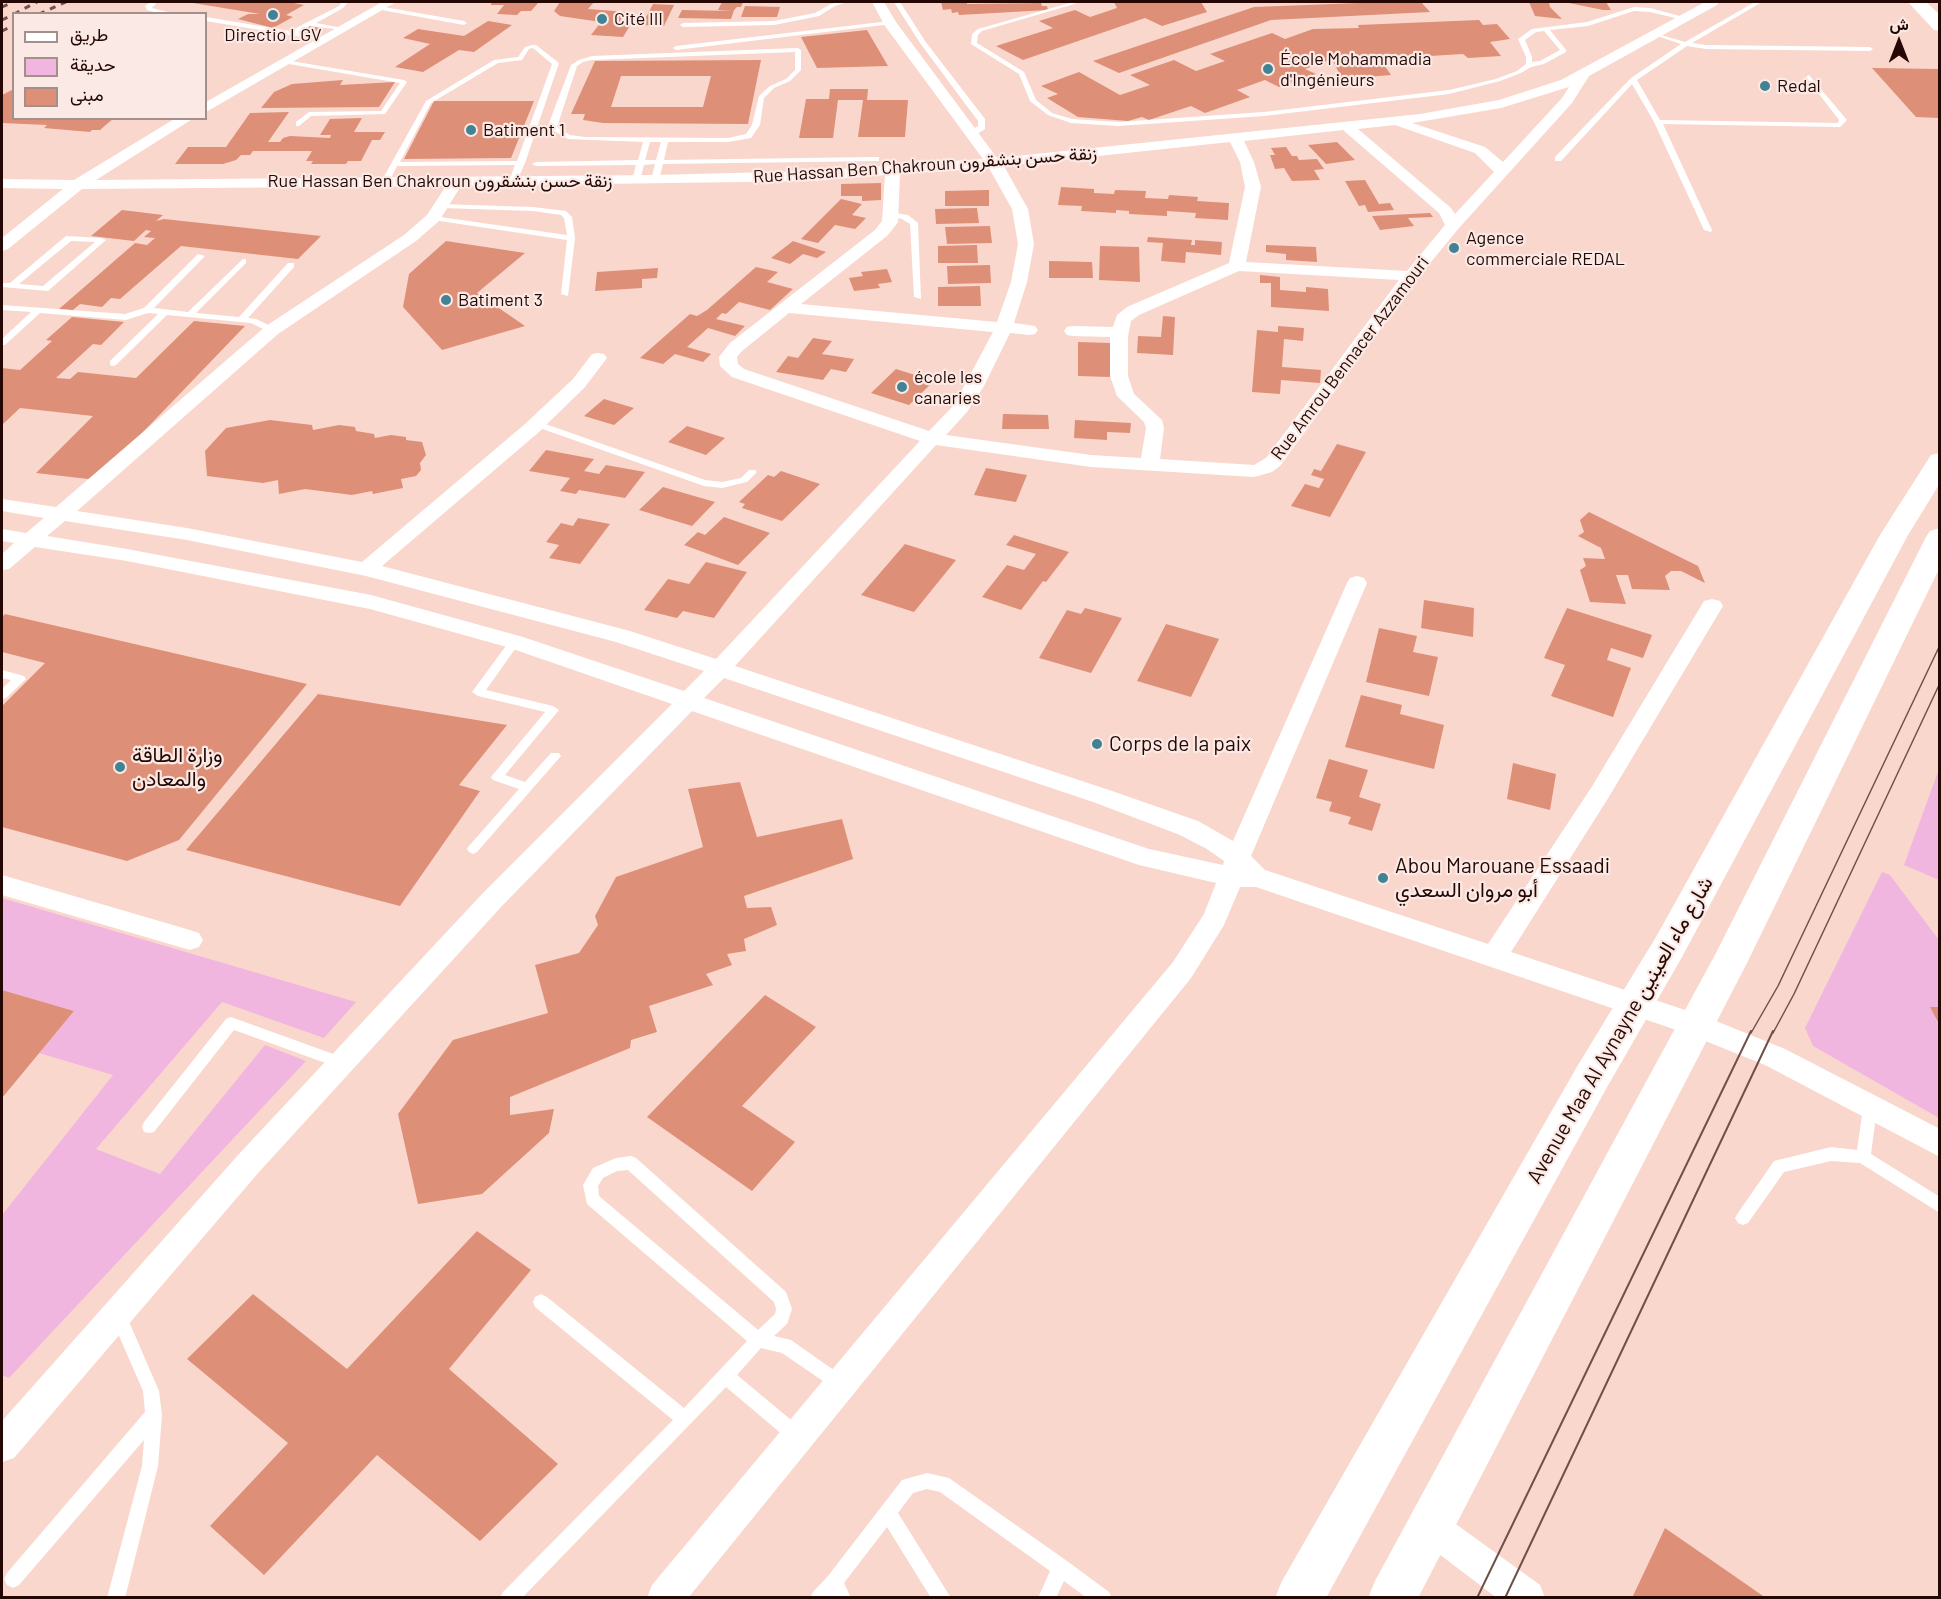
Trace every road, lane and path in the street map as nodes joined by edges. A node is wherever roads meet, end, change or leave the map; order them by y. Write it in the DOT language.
graph roads {
  1 [pos="154,2"];
  2 [pos="345,2"];
  3 [pos="844,2"];
  4 [pos="878,2"];
  5 [pos="897,2"];
  6 [pos="1078,2"];
  7 [pos="1713,2"];
  8 [pos="1759,2"];
  9 [pos="1917,2"];
  10 [pos="384,5"];
  11 [pos="163,12"];
  12 [pos="1684,18"];
  13 [pos="207,19"];
  14 [pos="890,22"];
  15 [pos="464,23"];
  16 [pos="310,24"];
  17 [pos="1939,24"];
  18 [pos="683,25"];
  19 [pos="1545,28"];
  20 [pos="341,29"];
  21 [pos="292,33"];
  22 [pos="790,34"];
  23 [pos="1656,34"];
  24 [pos="325,39"];
  25 [pos="1686,44"];
  26 [pos="1870,49"];
  27 [pos="798,50"];
  28 [pos="592,58"];
  29 [pos="285,62"];
  30 [pos="1529,64"];
  31 [pos="1584,75"];
  32 [pos="1809,77"];
  33 [pos="1633,79"];
  34 [pos="207,107"];
  35 [pos="184,120"];
  36 [pos="1390,121"];
  37 [pos="1658,122"];
  38 [pos="299,124"];
  39 [pos="1346,126"];
  40 [pos="971,134"];
  41 [pos="1235,137"];
  42 [pos="646,139"];
  43 [pos="665,139"];
  44 [pos="876,159"];
  45 [pos="1558,159"];
  46 [pos="521,163"];
  47 [pos="640,163"];
  48 [pos="659,163"];
  49 [pos="992,163"];
  50 [pos="394,164"];
  51 [pos="536,164"];
  52 [pos="845,167"];
  53 [pos="893,171"];
  54 [pos="1502,172"];
  55 [pos="636,180"];
  56 [pos="655,180"];
  57 [pos="513,181"];
  58 [pos="385,182"];
  59 [pos="456,182"];
  60 [pos="2,183"];
  61 [pos="79,184"];
  62 [pos="437,212"];
  63 [pos="892,214"];
  64 [pos="1453,225"];
  65 [pos="1708,230"];
  66 [pos="571,238"];
  67 [pos="2,246"];
  68 [pos="201,256"];
  69 [pos="243,261"];
  70 [pos="291,265"];
  71 [pos="1237,266"];
  72 [pos="1411,276"];
  73 [pos="2,285"];
  74 [pos="12,286"];
  75 [pos="565,294"];
  76 [pos="918,297"];
  77 [pos="2,308"];
  78 [pos="788,308"];
  79 [pos="38,310"];
  80 [pos="147,310"];
  81 [pos="165,312"];
  82 [pos="190,314"];
  83 [pos="241,320"];
  84 [pos="1004,327"];
  85 [pos="272,330"];
  86 [pos="1029,330"];
  87 [pos="1073,331"];
  88 [pos="1120,332"];
  89 [pos="2,343"];
  90 [pos="598,358"];
  91 [pos="113,363"];
  92 [pos="537,424"];
  93 [pos="933,439"];
  94 [pos="1940,461"];
  95 [pos="1150,464"];
  96 [pos="752,472"];
  97 [pos="2,505"];
  98 [pos="60,513"];
  99 [pos="2,535"];
  100 [pos="29,539"];
  101 [pos="1937,547"];
  102 [pos="2,564"];
  103 [pos="366,569"];
  104 [pos="1357,583"];
  105 [pos="1712,606"];
  106 [pos="515,642"];
  107 [pos="720,668"];
  108 [pos="2,674"];
  109 [pos="2,695"];
  110 [pos="689,702"];
  111 [pos="555,756"];
  112 [pos="527,787"];
  113 [pos="473,849"];
  114 [pos="1242,870"];
  115 [pos="2,885"];
  116 [pos="190,940"];
  117 [pos="1494,957"];
  118 [pos="1635,1004"];
  119 [pos="1696,1024"];
  120 [pos="342,1063"];
  121 [pos="1870,1108"];
  122 [pos="149,1127"];
  123 [pos="1940,1144"];
  124 [pos="1863,1157"];
  125 [pos="1940,1206"];
  126 [pos="1743,1218"];
  127 [pos="541,1302"];
  128 [pos="117,1313"];
  129 [pos="758,1340"];
  130 [pos="726,1376"];
  131 [pos="839,1384"];
  132 [pos="154,1415"];
  133 [pos="685,1419"];
  134 [pos="797,1435"];
  135 [pos="2,1446"];
  136 [pos="888,1513"];
  137 [pos="1430,1526"];
  138 [pos="1061,1567"];
  139 [pos="13,1579"];
  140 [pos="838,1590"];
  141 [pos="116,1598"];
  142 [pos="508,1598"];
  143 [pos="665,1598"];
  144 [pos="819,1598"];
  145 [pos="942,1598"];
  146 [pos="1047,1598"];
  147 [pos="1103,1598"];
  148 [pos="1299,1598"];
  149 [pos="1392,1598"];
  150 [pos="1527,1598"];
  1 -- 11 [label="lane"];
  2 -- 16 [label="lane"];
  3 -- 18 [label="lane"];
  4 -- 14 [label="street"];
  5 -- 40 [label="lane"];
  6 -- 30 [label="lane"];
  7 -- 12 [label="street, Rue Hassan Ben Chakroun زنقة حسن بنشقرون"];
  8 -- 25 [label="lane"];
  9 -- 17 [label="street"];
  10 -- 15 [label="lane"];
  10 -- 20 [label="street"];
  12 -- 19 [label="lane"];
  12 -- 23 [label="street, Rue Hassan Ben Chakroun زنقة حسن بنشقرون"];
  13 -- 21 [label="lane"];
  14 -- 22 [label="lane"];
  14 -- 40 [label="street"];
  16 -- 20 [label="lane"];
  16 -- 21 [label="lane"];
  19 -- 30 [label="lane"];
  19 -- 30 [label="lane"];
  20 -- 24 [label="street"];
  21 -- 24 [label="lane"];
  22 -- 27 [label="lane"];
  22 -- 28 [label="lane"];
  23 -- 25 [label="lane"];
  23 -- 31 [label="street, Rue Hassan Ben Chakroun زنقة حسن بنشقرون"];
  24 -- 29 [label="street"];
  25 -- 26 [label="lane"];
  25 -- 33 [label="lane"];
  27 -- 28 [label="lane"];
  27 -- 43 [label="lane"];
  28 -- 42 [label="lane"];
  29 -- 34 [label="street"];
  29 -- 38 [label="lane"];
  31 -- 36 [label="street, Rue Hassan Ben Chakroun زنقة حسن بنشقرون"];
  31 -- 54 [label="street, Rue Amrou Bennacer Azzamouri"];
  32 -- 37 [label="lane"];
  33 -- 37 [label="lane"];
  33 -- 45 [label="lane"];
  35 -- 61 [label="street"];
  36 -- 39 [label="street, Rue Hassan Ben Chakroun زنقة حسن بنشقرون"];
  36 -- 54 [label="street"];
  37 -- 65 [label="lane"];
  39 -- 41 [label="street, Rue Hassan Ben Chakroun زنقة حسن بنشقرون"];
  39 -- 64 [label="street"];
  40 -- 49 [label="street"];
  41 -- 49 [label="street, Rue Hassan Ben Chakroun زنقة حسن بنشقرون"];
  41 -- 71 [label="street"];
  42 -- 43 [label="lane"];
  42 -- 47 [label="lane"];
  43 -- 48 [label="lane"];
  44 -- 52 [label="lane"];
  46 -- 50 [label="lane"];
  46 -- 50 [label="lane"];
  46 -- 57 [label="lane"];
  47 -- 48 [label="lane"];
  47 -- 51 [label="lane"];
  47 -- 55 [label="lane"];
  48 -- 52 [label="lane"];
  48 -- 56 [label="lane"];
  49 -- 53 [label="street, Rue Hassan Ben Chakroun زنقة حسن بنشقرون"];
  49 -- 84 [label="street"];
  50 -- 58 [label="lane"];
  52 -- 53 [label="street, Rue Hassan Ben Chakroun زنقة حسن بنشقرون"];
  52 -- 56 [label="street, Rue Hassan Ben Chakroun زنقة حسن بنشقرون"];
  53 -- 63 [label="street"];
  54 -- 64 [label="street, Rue Amrou Bennacer Azzamouri"];
  55 -- 56 [label="street, Rue Hassan Ben Chakroun زنقة حسن بنشقرون"];
  55 -- 57 [label="street, Rue Hassan Ben Chakroun زنقة حسن بنشقرون"];
  57 -- 59 [label="street, Rue Hassan Ben Chakroun زنقة حسن بنشقرون"];
  58 -- 59 [label="street, Rue Hassan Ben Chakroun زنقة حسن بنشقرون"];
  58 -- 61 [label="street, Rue Hassan Ben Chakroun زنقة حسن بنشقرون"];
  59 -- 62 [label="street"];
  60 -- 61 [label="street, Rue Hassan Ben Chakroun زنقة حسن بنشقرون"];
  61 -- 67 [label="street"];
  62 -- 66 [label="lane"];
  62 -- 66 [label="lane"];
  62 -- 85 [label="street"];
  63 -- 76 [label="lane"];
  63 -- 78 [label="street, Rue Amrou Bennacer Azzamouri"];
  64 -- 72 [label="street, Rue Amrou Bennacer Azzamouri"];
  66 -- 75 [label="lane"];
  68 -- 80 [label="lane"];
  69 -- 82 [label="lane"];
  70 -- 83 [label="lane"];
  71 -- 72 [label="street"];
  71 -- 88 [label="street"];
  72 -- 95 [label="street, Rue Amrou Bennacer Azzamouri"];
  73 -- 74 [label="lane"];
  74 -- 74 [label="lane"];
  77 -- 79 [label="lane"];
  78 -- 84 [label="street"];
  78 -- 93 [label="street, Rue Amrou Bennacer Azzamouri"];
  79 -- 80 [label="lane"];
  79 -- 89 [label="lane"];
  80 -- 81 [label="lane"];
  81 -- 82 [label="lane"];
  81 -- 91 [label="lane"];
  82 -- 83 [label="lane"];
  83 -- 85 [label="lane"];
  84 -- 86 [label="street"];
  84 -- 93 [label="street"];
  85 -- 98 [label="street"];
  87 -- 88 [label="street"];
  88 -- 95 [label="street"];
  90 -- 92 [label="street"];
  92 -- 96 [label="lane"];
  92 -- 103 [label="street"];
  93 -- 95 [label="street, Rue Amrou Bennacer Azzamouri"];
  93 -- 107 [label="street"];
  94 -- 118 [label="street, Avenue Maa Al Aynayne شارع ماء العينين"];
  97 -- 98 [label="street"];
  98 -- 100 [label="street"];
  98 -- 103 [label="street"];
  99 -- 100 [label="street"];
  100 -- 102 [label="street"];
  100 -- 106 [label="street"];
  101 -- 119 [label="street"];
  103 -- 107 [label="street"];
  104 -- 114 [label="street"];
  105 -- 117 [label="street"];
  106 -- 110 [label="street"];
  106 -- 112 [label="lane"];
  107 -- 110 [label="street"];
  107 -- 114 [label="street"];
  108 -- 109 [label="lane"];
  110 -- 114 [label="street"];
  110 -- 120 [label="street"];
  111 -- 112 [label="lane"];
  112 -- 113 [label="lane"];
  114 -- 117 [label="street"];
  114 -- 131 [label="street"];
  115 -- 116 [label="street"];
  117 -- 118 [label="street"];
  118 -- 119 [label="street"];
  118 -- 148 [label="street, Avenue Maa Al Aynayne شارع ماء العينين"];
  119 -- 121 [label="street"];
  119 -- 137 [label="street"];
  120 -- 122 [label="lane"];
  120 -- 128 [label="street"];
  121 -- 123 [label="street"];
  121 -- 124 [label="lane"];
  124 -- 125 [label="lane"];
  124 -- 126 [label="lane"];
  127 -- 133 [label="lane"];
  128 -- 132 [label="lane"];
  128 -- 135 [label="street"];
  129 -- 129 [label="lane"];
  129 -- 130 [label="lane"];
  129 -- 131 [label="lane"];
  130 -- 133 [label="lane"];
  130 -- 134 [label="lane"];
  131 -- 134 [label="street"];
  132 -- 139 [label="lane"];
  132 -- 141 [label="lane"];
  133 -- 142 [label="lane"];
  134 -- 143 [label="street"];
  136 -- 138 [label="lane"];
  136 -- 140 [label="lane"];
  136 -- 145 [label="lane"];
  137 -- 149 [label="street"];
  137 -- 150 [label="street"];
  138 -- 146 [label="lane"];
  138 -- 147 [label="lane"];
  140 -- 144 [label="lane"];
}
